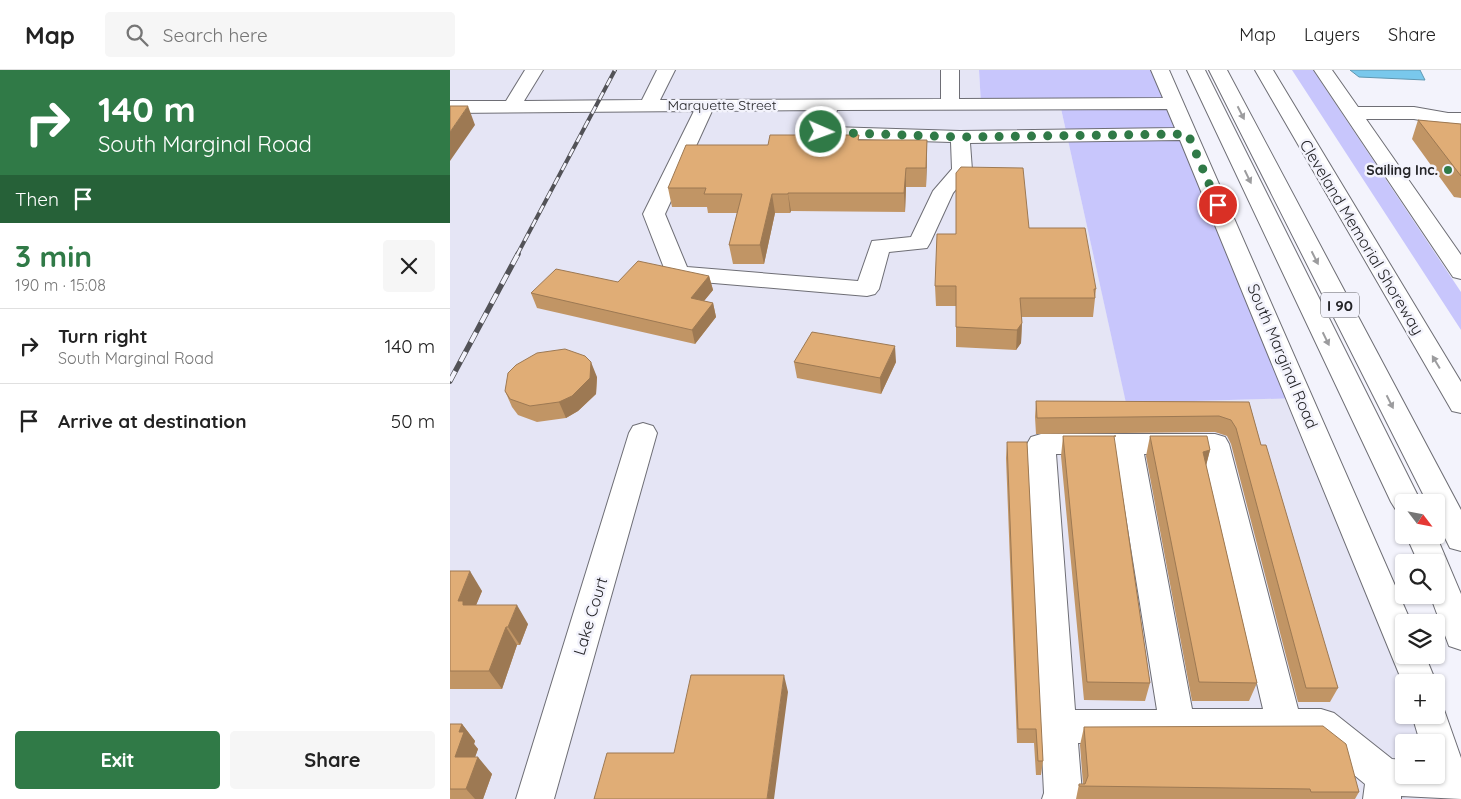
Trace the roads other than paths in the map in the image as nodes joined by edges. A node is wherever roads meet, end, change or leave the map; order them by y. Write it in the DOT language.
graph roads {
  1 [pos="534,70"];
  2 [pos="666,70"];
  3 [pos="950,70"];
  4 [pos="1160,70"];
  5 [pos="1196,70"];
  6 [pos="1218,70"];
  7 [pos="1264,70"];
  8 [pos="1323,70"];
  9 [pos="1175,103"];
  10 [pos="830,104"];
  11 [pos="950,104"];
  12 [pos="649,105"];
  13 [pos="706,105"];
  14 [pos="512,106"];
  15 [pos="450,107"];
  16 [pos="1352,113"];
  17 [pos="1461,119"];
  18 [pos="1188,134"];
  19 [pos="960,137"];
  20 [pos="1461,237"];
  21 [pos="1439,239"];
  22 [pos="1461,272"];
  23 [pos="1461,404"];
  24 [pos="643,434"];
  25 [pos="1128,444"];
  26 [pos="1402,494"];
  27 [pos="1461,539"];
  28 [pos="1445,594"];
  29 [pos="1395,623"];
  30 [pos="1461,636"];
  31 [pos="1433,724"];
  32 [pos="1284,725"];
  33 [pos="1176,726"];
  34 [pos="1059,727"];
  35 [pos="1384,788"];
  36 [pos="1453,789"];
  37 [pos="535,799"];
  38 [pos="1061,799"];
  1 -- 14 [label="main road"];
  2 -- 12 [label="main road"];
  3 -- 11 [label="main road"];
  4 -- 9 [label="main road, South Marginal Road"];
  5 -- 26 [label="main road, one-way"];
  6 -- 27 [label="main road, I 90, one-way"];
  23 -- 7 [label="main road, Cleveland Memorial Shoreway, one-way"];
  8 -- 16 [label="main road"];
  9 -- 11 [label="main road, Marquette Street"];
  9 -- 18 [label="main road, South Marginal Road"];
  10 -- 11 [label="main road, Marquette Street"];
  10 -- 13 [label="main road, Marquette Street"];
  10 -- 19 [label="main road"];
  12 -- 13 [label="main road, Marquette Street"];
  12 -- 14 [label="main road, Marquette Street"];
  13 -- 19 [label="main road"];
  14 -- 15 [label="main road, Marquette Street"];
  16 -- 17 [label="main road"];
  16 -- 21 [label="main road"];
  18 -- 19 [label="main road"];
  18 -- 29 [label="main road, South Marginal Road"];
  20 -- 21 [label="main road"];
  21 -- 22 [label="main road"];
  24 -- 37 [label="main road, Lake Court"];
  25 -- 32 [label="main road"];
  25 -- 33 [label="main road"];
  25 -- 34 [label="main road"];
  28 -- 30 [label="main road"];
  31 -- 36 [label="main road"];
  32 -- 33 [label="main road"];
  32 -- 35 [label="main road"];
  33 -- 34 [label="main road"];
  34 -- 38 [label="main road"];
  35 -- 36 [label="main road"];
}
